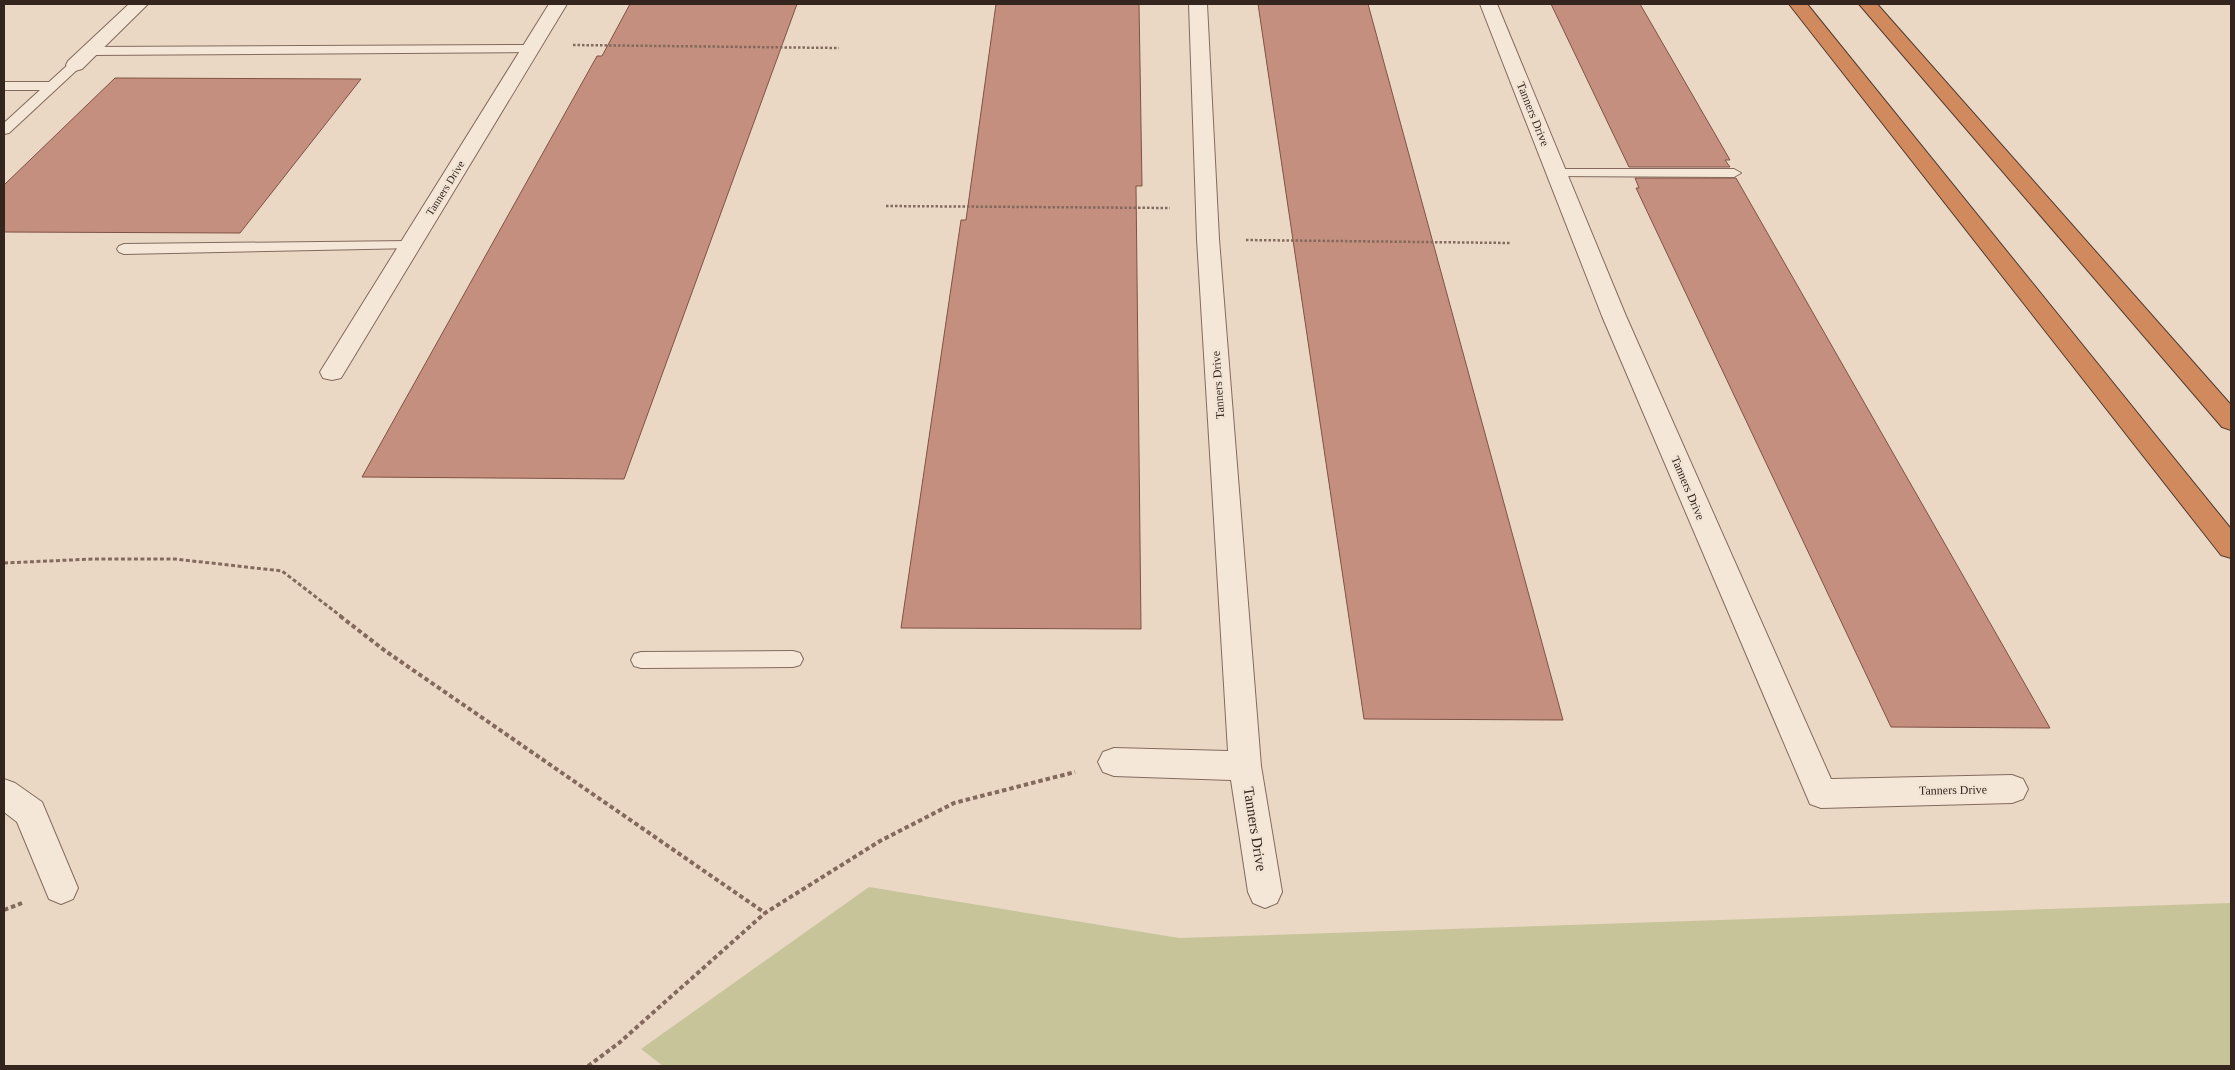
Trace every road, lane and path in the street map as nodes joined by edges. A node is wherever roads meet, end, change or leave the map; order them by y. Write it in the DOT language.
graph roads {
  1 [pos="139,4"];
  2 [pos="558,4"];
  3 [pos="1198,4"];
  4 [pos="1488,4"];
  5 [pos="1798,4"];
  6 [pos="1868,4"];
  7 [pos="531,47"];
  8 [pos="839,48"];
  9 [pos="90,51"];
  10 [pos="75,65"];
  11 [pos="4,86"];
  12 [pos="52,86"];
  13 [pos="4,130"];
  14 [pos="1557,173"];
  15 [pos="1734,174"];
  16 [pos="886,206"];
  17 [pos="1206,209"];
  18 [pos="1208,239"];
  19 [pos="1511,243"];
  20 [pos="410,245"];
  21 [pos="124,249"];
  22 [pos="332,372"];
  23 [pos="2231,421"];
  24 [pos="2231,548"];
  25 [pos="4,563"];
  26 [pos="793,659"];
  27 [pos="641,660"];
  28 [pos="1114,762"];
  29 [pos="1246,766"];
  30 [pos="2012,789"];
  31 [pos="4,793"];
  32 [pos="61,888"];
  33 [pos="1265,892"];
  34 [pos="766,913"];
  35 [pos="588,1066"];
  1 -- 9 [label="street"];
  2 -- 7 [label="street, Tanners Drive"];
  3 -- 17 [label="street, Tanners Drive"];
  4 -- 14 [label="street, Tanners Drive"];
  5 -- 24 [label="highway"];
  6 -- 23 [label="highway"];
  7 -- 8 [label="path"];
  7 -- 9 [label="lane"];
  7 -- 20 [label="street, Tanners Drive"];
  9 -- 10 [label="street"];
  10 -- 12 [label="lane"];
  11 -- 12 [label="lane"];
  12 -- 13 [label="lane"];
  14 -- 15 [label="lane"];
  14 -- 30 [label="street, Tanners Drive"];
  16 -- 17 [label="path"];
  17 -- 18 [label="street, Tanners Drive"];
  18 -- 19 [label="path"];
  18 -- 29 [label="street, Tanners Drive"];
  20 -- 21 [label="lane"];
  20 -- 22 [label="street, Tanners Drive"];
  25 -- 34 [label="path"];
  26 -- 27 [label="lane"];
  28 -- 29 [label="street"];
  28 -- 34 [label="path"];
  29 -- 33 [label="street, Tanners Drive"];
  31 -- 32 [label="street"];
  34 -- 35 [label="path"];
}
